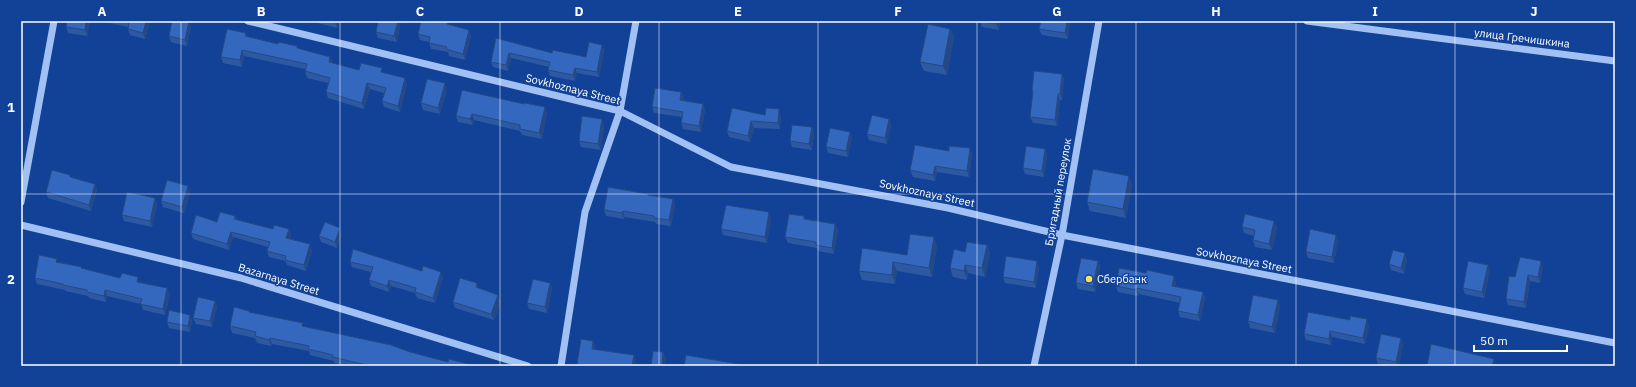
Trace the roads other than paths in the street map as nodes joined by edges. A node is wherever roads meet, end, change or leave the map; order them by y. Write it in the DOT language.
graph roads {
  1 [pos="54,21"];
  2 [pos="248,21"];
  3 [pos="636,21"];
  4 [pos="1100,21"];
  5 [pos="1307,21"];
  6 [pos="1615,61"];
  7 [pos="620,111"];
  8 [pos="21,202"];
  9 [pos="21,225"];
  10 [pos="1062,235"];
  11 [pos="1615,343"];
  12 [pos="528,366"];
  13 [pos="561,366"];
  14 [pos="1034,366"];
  1 -- 8 [label="street"];
  2 -- 7 [label="street, Sovkhoznaya Street"];
  3 -- 7 [label="street"];
  4 -- 10 [label="street, Бригадный переулок"];
  5 -- 6 [label="street, улица Гречишкина"];
  7 -- 10 [label="street, Sovkhoznaya Street"];
  7 -- 13 [label="street"];
  9 -- 12 [label="street, Bazarnaya Street"];
  10 -- 11 [label="street, Sovkhoznaya Street"];
  10 -- 14 [label="street, Бригадный переулок"];
}
